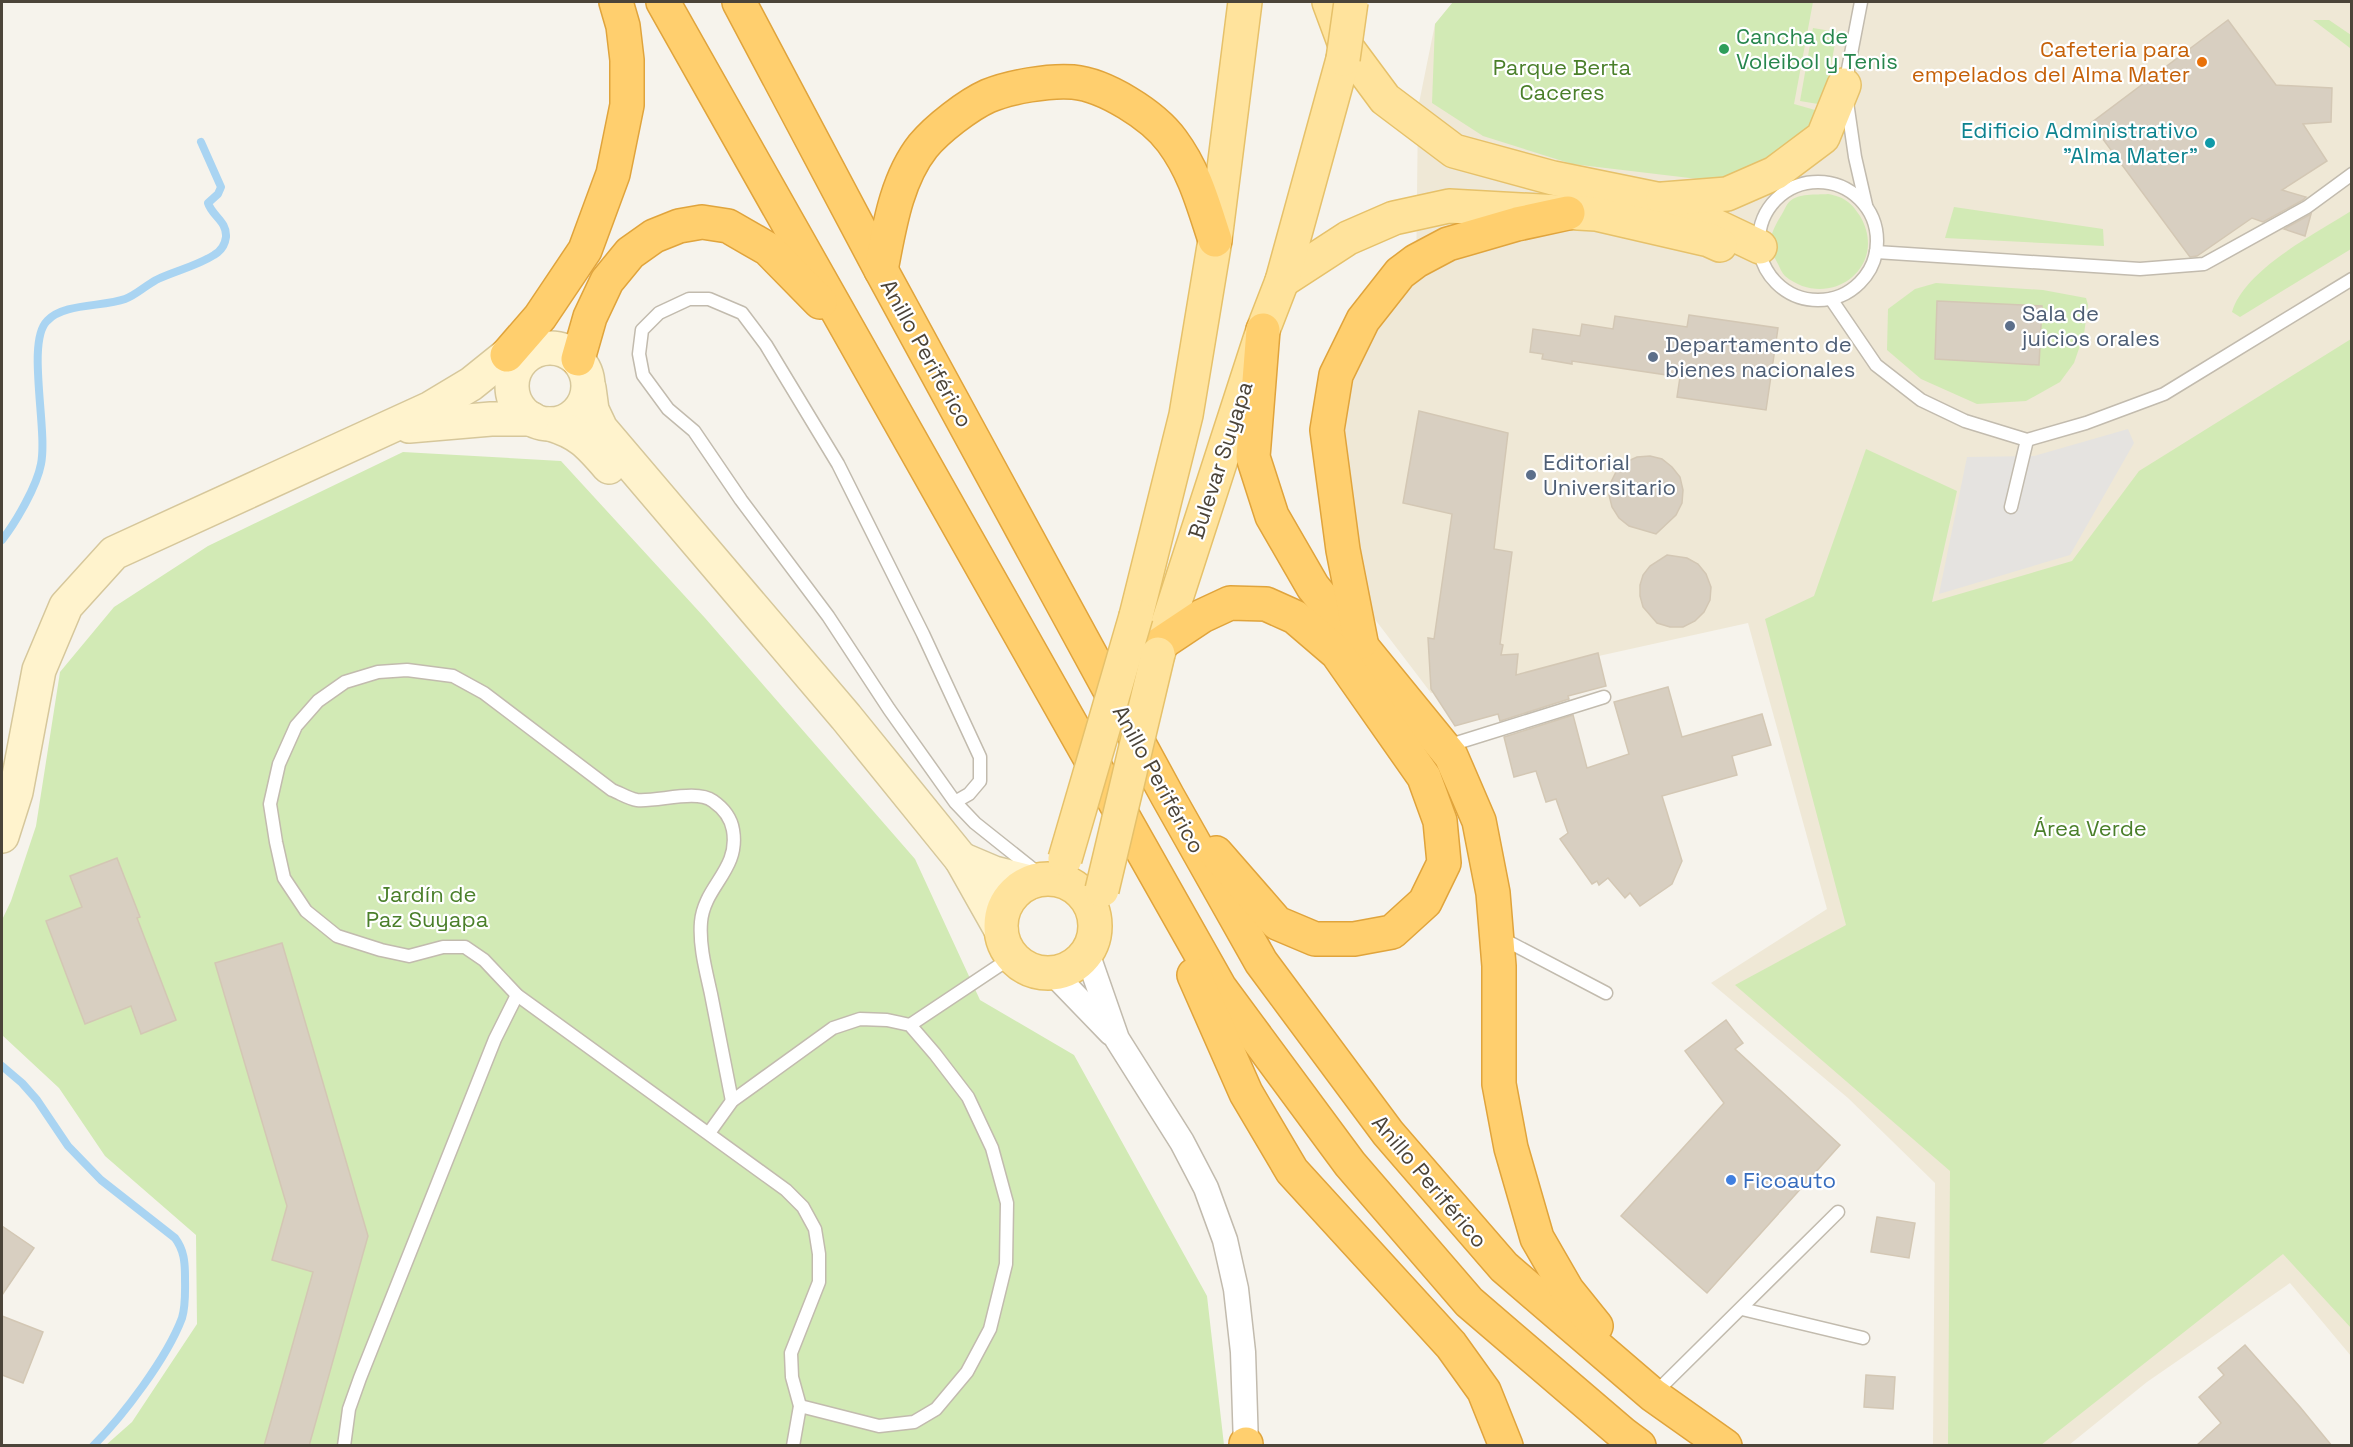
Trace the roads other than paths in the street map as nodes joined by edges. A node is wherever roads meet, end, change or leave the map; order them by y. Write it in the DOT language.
graph roads {
  1 [pos="616,2"];
  2 [pos="663,2"];
  3 [pos="739,2"];
  4 [pos="1245,2"];
  5 [pos="1329,2"];
  6 [pos="1350,2"];
  7 [pos="1861,2"];
  8 [pos="1845,85"];
  9 [pos="2352,174"];
  10 [pos="1661,200"];
  11 [pos="1867,207"];
  12 [pos="1568,213"];
  13 [pos="1215,240"];
  14 [pos="1876,252"];
  15 [pos="1762,256"];
  16 [pos="881,270"];
  17 [pos="2352,279"];
  18 [pos="1282,281"];
  19 [pos="1831,299"];
  20 [pos="1263,330"];
  21 [pos="850,332"];
  22 [pos="507,361"];
  23 [pos="583,374"];
  24 [pos="491,419"];
  25 [pos="541,422"];
  26 [pos="389,428"];
  27 [pos="2027,440"];
  28 [pos="2011,507"];
  29 [pos="1362,647"];
  30 [pos="1159,649"];
  31 [pos="1604,697"];
  32 [pos="846,717"];
  33 [pos="1443,747"];
  34 [pos="1168,797"];
  35 [pos="955,802"];
  36 [pos="2,836"];
  37 [pos="961,859"];
  38 [pos="1150,865"];
  39 [pos="1050,875"];
  40 [pos="1099,905"];
  41 [pos="1497,936"];
  42 [pos="1007,944"];
  43 [pos="1087,952"];
  44 [pos="1053,973"];
  45 [pos="1606,993"];
  46 [pos="517,995"];
  47 [pos="910,1025"];
  48 [pos="1117,1039"];
  49 [pos="732,1101"];
  50 [pos="709,1133"];
  51 [pos="1838,1212"];
  52 [pos="1742,1309"];
  53 [pos="1863,1338"];
  54 [pos="1653,1395"];
  55 [pos="800,1406"];
  56 [pos="1246,1445"];
  57 [pos="344,1446"];
  58 [pos="793,1446"];
  59 [pos="1506,1446"];
  60 [pos="1639,1446"];
  61 [pos="1725,1446"];
  1 -- 22 [label="highway"];
  2 -- 21 [label="highway"];
  3 -- 16 [label="highway, Anillo Periférico"];
  4 -- 13 [label="main road, Bulevar Suyapa"];
  5 -- 10 [label="main road"];
  6 -- 18 [label="main road, Bulevar Suyapa, bridge"];
  7 -- 8 [label="lane"];
  8 -- 10 [label="main road"];
  8 -- 11 [label="lane"];
  9 -- 14 [label="lane"];
  10 -- 15 [label="main road"];
  11 -- 14 [label="lane"];
  11 -- 15 [label="lane"];
  12 -- 15 [label="main road"];
  12 -- 18 [label="main road"];
  12 -- 29 [label="highway"];
  13 -- 16 [label="highway"];
  13 -- 39 [label="main road, Bulevar Suyapa, bridge"];
  14 -- 19 [label="lane"];
  15 -- 19 [label="lane"];
  16 -- 34 [label="highway, Anillo Periférico"];
  17 -- 27 [label="lane"];
  18 -- 20 [label="main road, Bulevar Suyapa"];
  19 -- 27 [label="lane"];
  20 -- 29 [label="highway"];
  20 -- 30 [label="main road, Bulevar Suyapa"];
  21 -- 23 [label="highway"];
  21 -- 38 [label="highway"];
  22 -- 23 [label="street"];
  22 -- 24 [label="street"];
  22 -- 25 [label="street"];
  22 -- 26 [label="street"];
  23 -- 25 [label="street"];
  23 -- 32 [label="street"];
  24 -- 25 [label="street"];
  24 -- 26 [label="street"];
  25 -- 32 [label="street"];
  26 -- 36 [label="street"];
  27 -- 28 [label="lane"];
  29 -- 33 [label="highway"];
  30 -- 34 [label="highway"];
  30 -- 40 [label="main road, Bulevar Suyapa, bridge"];
  31 -- 33 [label="lane"];
  32 -- 37 [label="street"];
  33 -- 41 [label="highway"];
  34 -- 54 [label="highway, Anillo Periférico"];
  35 -- 35 [label="lane"];
  35 -- 39 [label="lane"];
  37 -- 39 [label="street"];
  37 -- 42 [label="street"];
  38 -- 59 [label="highway"];
  38 -- 60 [label="highway"];
  39 -- 40 [label="main road"];
  39 -- 42 [label="main road"];
  40 -- 43 [label="main road"];
  41 -- 45 [label="lane"];
  41 -- 54 [label="highway"];
  42 -- 44 [label="main road"];
  42 -- 47 [label="lane"];
  43 -- 44 [label="main road"];
  43 -- 48 [label="street"];
  44 -- 48 [label="street"];
  46 -- 49 [label="lane"];
  46 -- 50 [label="lane"];
  46 -- 57 [label="lane"];
  47 -- 49 [label="lane"];
  47 -- 55 [label="lane"];
  48 -- 56 [label="street"];
  49 -- 50 [label="lane"];
  50 -- 55 [label="lane"];
  51 -- 52 [label="lane"];
  52 -- 53 [label="lane"];
  52 -- 54 [label="lane"];
  54 -- 61 [label="highway, Anillo Periférico"];
  55 -- 58 [label="lane"];
}
